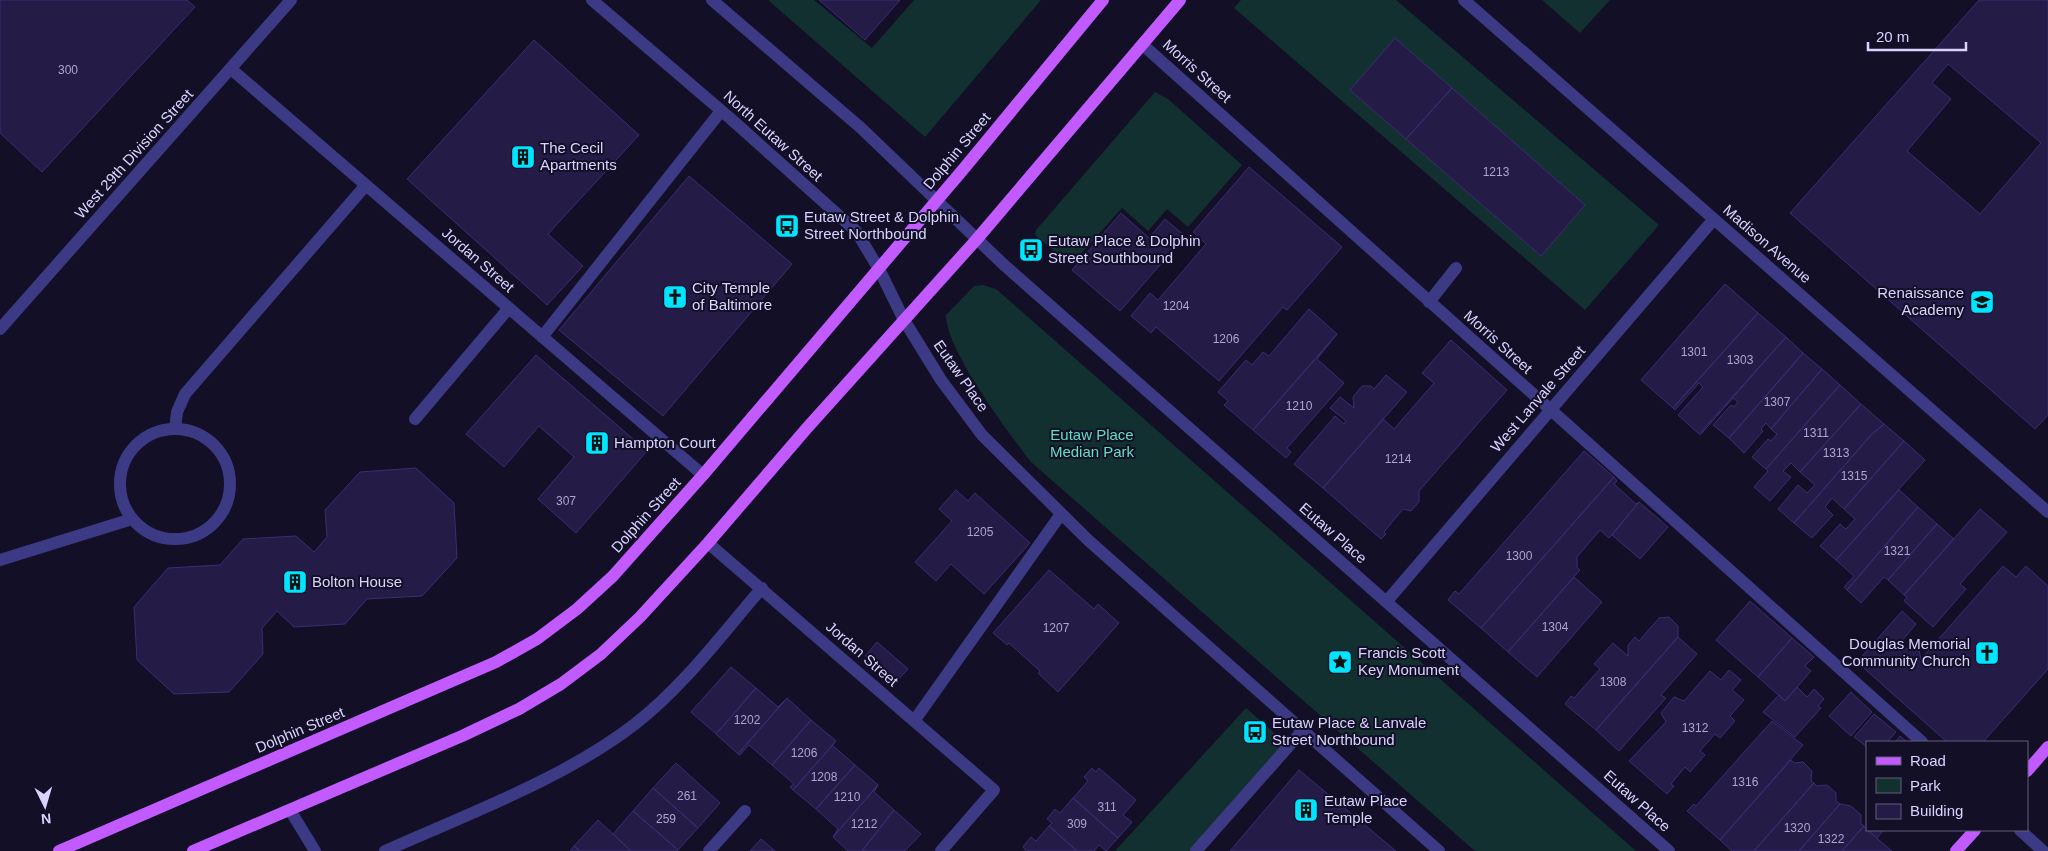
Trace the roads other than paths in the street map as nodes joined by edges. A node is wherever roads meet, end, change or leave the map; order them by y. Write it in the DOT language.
graph roads {
  1 [pos="291,0"];
  2 [pos="592,0"];
  3 [pos="712,0"];
  4 [pos="1103,0"];
  5 [pos="1180,0"];
  6 [pos="1464,0"];
  7 [pos="1143,44"];
  8 [pos="231,69"];
  9 [pos="721,111"];
  10 [pos="366,185"];
  11 [pos="936,201"];
  12 [pos="1714,220"];
  13 [pos="977,239"];
  14 [pos="879,268"];
  15 [pos="1456,268"];
  16 [pos="1429,302"];
  17 [pos="509,308"];
  18 [pos="904,320"];
  19 [pos="0,329"];
  20 [pos="542,337"];
  21 [pos="1550,411"];
  22 [pos="415,419"];
  23 [pos="175,429"];
  24 [pos="703,476"];
  25 [pos="2048,512"];
  26 [pos="1061,514"];
  27 [pos="132,519"];
  28 [pos="708,543"];
  29 [pos="0,560"];
  30 [pos="762,588"];
  31 [pos="1387,601"];
  32 [pos="914,721"];
  33 [pos="1302,730"];
  34 [pos="1921,741"];
  35 [pos="2048,747"];
  36 [pos="2028,770"];
  37 [pos="290,810"];
  38 [pos="745,811"];
  39 [pos="1974,831"];
  40 [pos="2021,831"];
  41 [pos="59,851"];
  42 [pos="193,851"];
  43 [pos="315,851"];
  44 [pos="385,851"];
  45 [pos="709,851"];
  46 [pos="941,851"];
  47 [pos="1196,851"];
  48 [pos="1440,851"];
  49 [pos="1669,851"];
  50 [pos="1956,851"];
  51 [pos="2043,851"];
  1 -- 8 [label="street, West 29th Division Street"];
  2 -- 9 [label="street, North Eutaw Street"];
  3 -- 11 [label="street"];
  4 -- 11 [label="main road, Dolphin Street"];
  5 -- 7 [label="main road"];
  6 -- 12 [label="street, Madison Avenue"];
  7 -- 13 [label="main road"];
  7 -- 16 [label="street, Morris Street"];
  8 -- 10 [label="street, Jordan Street"];
  8 -- 19 [label="street, West 29th Division Street"];
  9 -- 14 [label="street, North Eutaw Street"];
  9 -- 20 [label="street"];
  10 -- 17 [label="street, Jordan Street"];
  10 -- 23 [label="street"];
  11 -- 13 [label="street"];
  11 -- 14 [label="main road, Dolphin Street"];
  12 -- 21 [label="street, West Lanvale Street"];
  12 -- 25 [label="street, Madison Avenue"];
  13 -- 18 [label="main road"];
  13 -- 31 [label="street, Eutaw Place"];
  14 -- 18 [label="street, North Eutaw Street"];
  14 -- 24 [label="main road, Dolphin Street"];
  15 -- 16 [label="street"];
  16 -- 21 [label="street, Morris Street"];
  17 -- 20 [label="street, Jordan Street"];
  17 -- 22 [label="street"];
  18 -- 26 [label="street, Eutaw Place"];
  18 -- 28 [label="main road"];
  20 -- 24 [label="street, Jordan Street"];
  21 -- 31 [label="street, West Lanvale Street"];
  21 -- 34 [label="street, Morris Street"];
  23 -- 27 [label="street"];
  23 -- 27 [label="street"];
  24 -- 41 [label="main road, Dolphin Street"];
  26 -- 32 [label="street"];
  26 -- 33 [label="street, Eutaw Place"];
  27 -- 29 [label="street"];
  28 -- 30 [label="street, Jordan Street"];
  28 -- 37 [label="main road"];
  30 -- 32 [label="street, Jordan Street"];
  30 -- 44 [label="street"];
  31 -- 49 [label="street, Eutaw Place"];
  32 -- 46 [label="street, Jordan Street"];
  33 -- 47 [label="street"];
  33 -- 48 [label="street, Eutaw Place"];
  35 -- 36 [label="main road"];
  37 -- 42 [label="main road"];
  37 -- 43 [label="street"];
  38 -- 45 [label="street"];
  39 -- 50 [label="main road"];
  40 -- 51 [label="street"];
}
